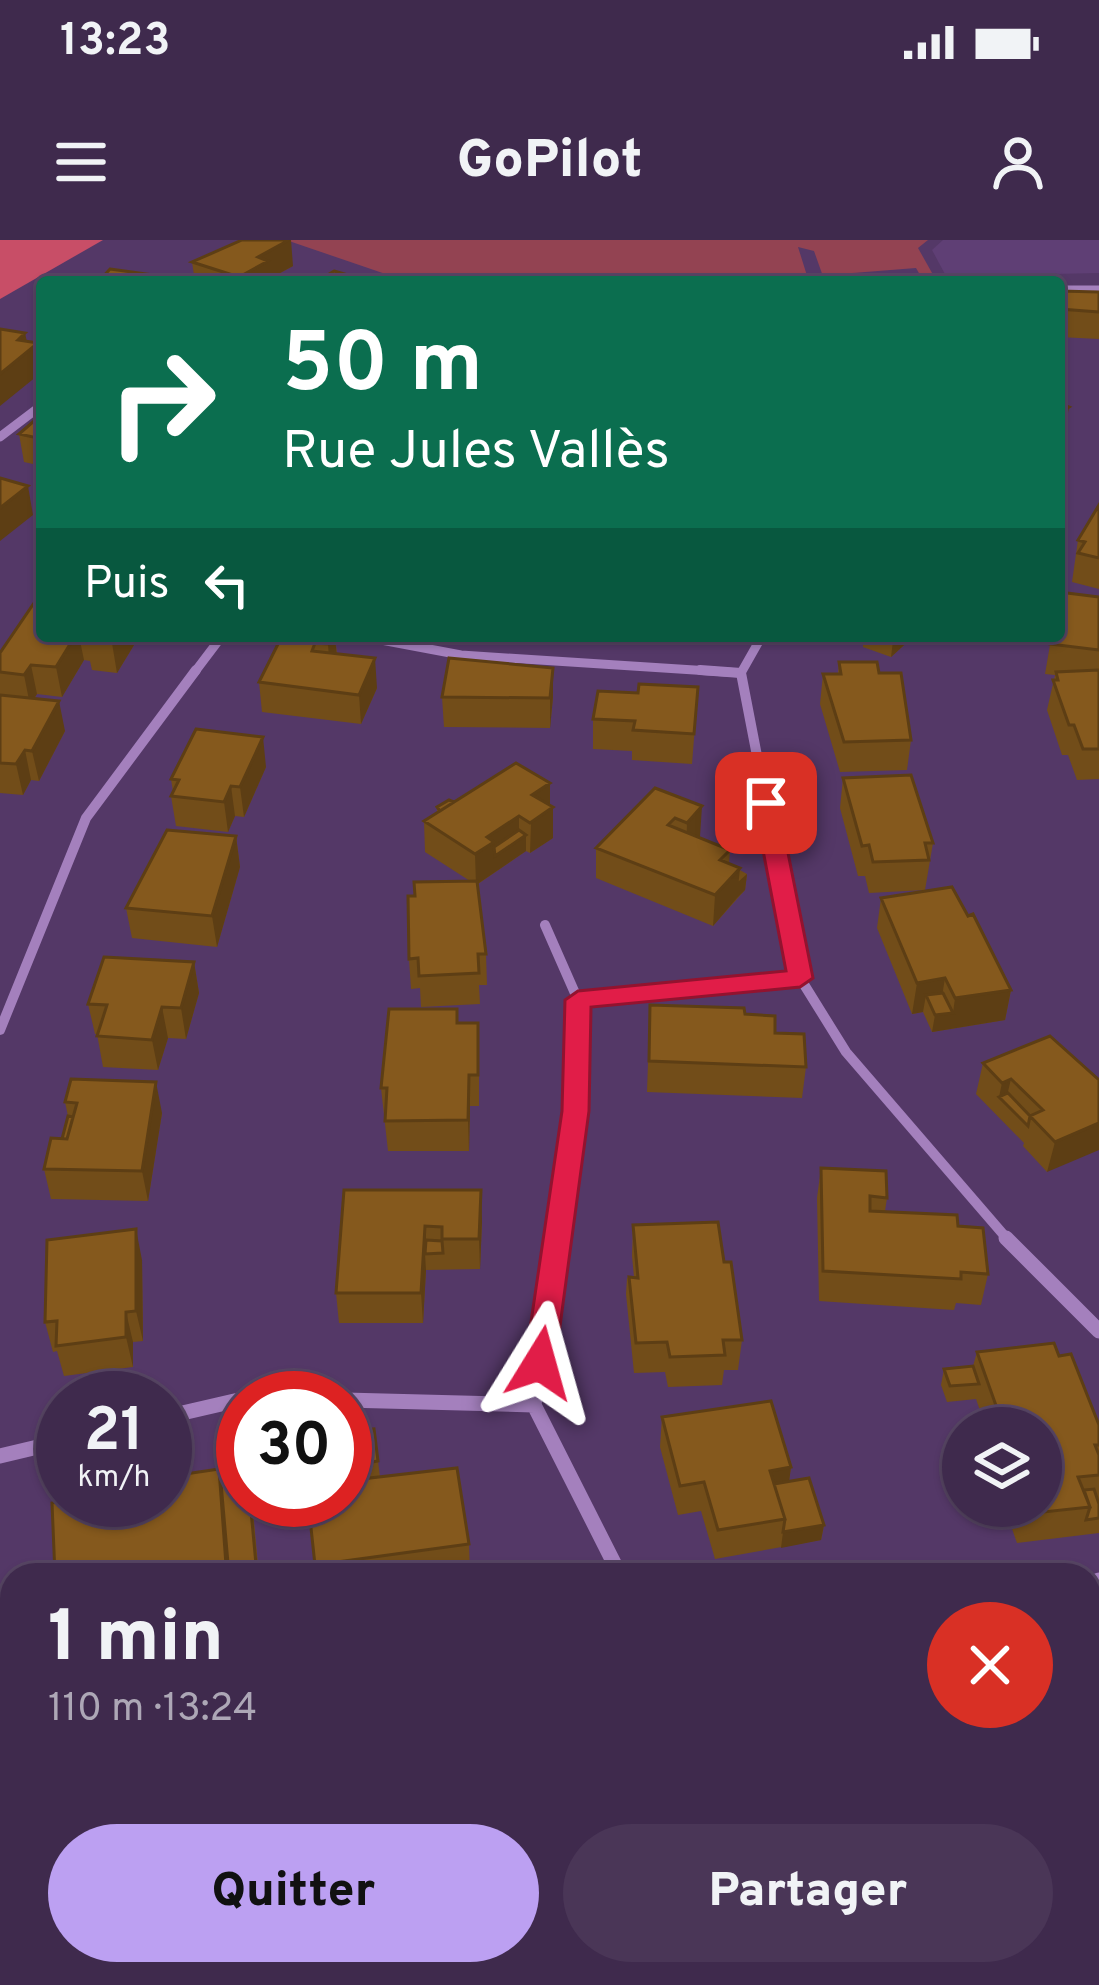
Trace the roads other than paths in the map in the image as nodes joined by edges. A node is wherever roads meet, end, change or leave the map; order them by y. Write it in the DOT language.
graph roads {
  1 [pos="1065,290"];
  2 [pos="1099,290"];
  3 [pos="36,410"];
  4 [pos="0,437"];
  5 [pos="218,642"];
  6 [pos="391,642"];
  7 [pos="759,642"];
  8 [pos="741,673"];
  9 [pos="545,926"];
  10 [pos="800,978"];
  11 [pos="578,1000"];
  12 [pos="0,1030"];
  13 [pos="1099,1331"];
  14 [pos="372,1401"];
  15 [pos="534,1405"];
  16 [pos="36,1447"];
  17 [pos="0,1456"];
  18 [pos="614,1563"];
  1 -- 2 [label="street"];
  3 -- 4 [label="street"];
  5 -- 12 [label="street"];
  6 -- 8 [label="street"];
  7 -- 8 [label="street"];
  8 -- 10 [label="street"];
  9 -- 11 [label="street"];
  10 -- 11 [label="street"];
  10 -- 13 [label="street"];
  11 -- 15 [label="street"];
  14 -- 15 [label="street"];
  15 -- 18 [label="street"];
  16 -- 17 [label="street"];
}
